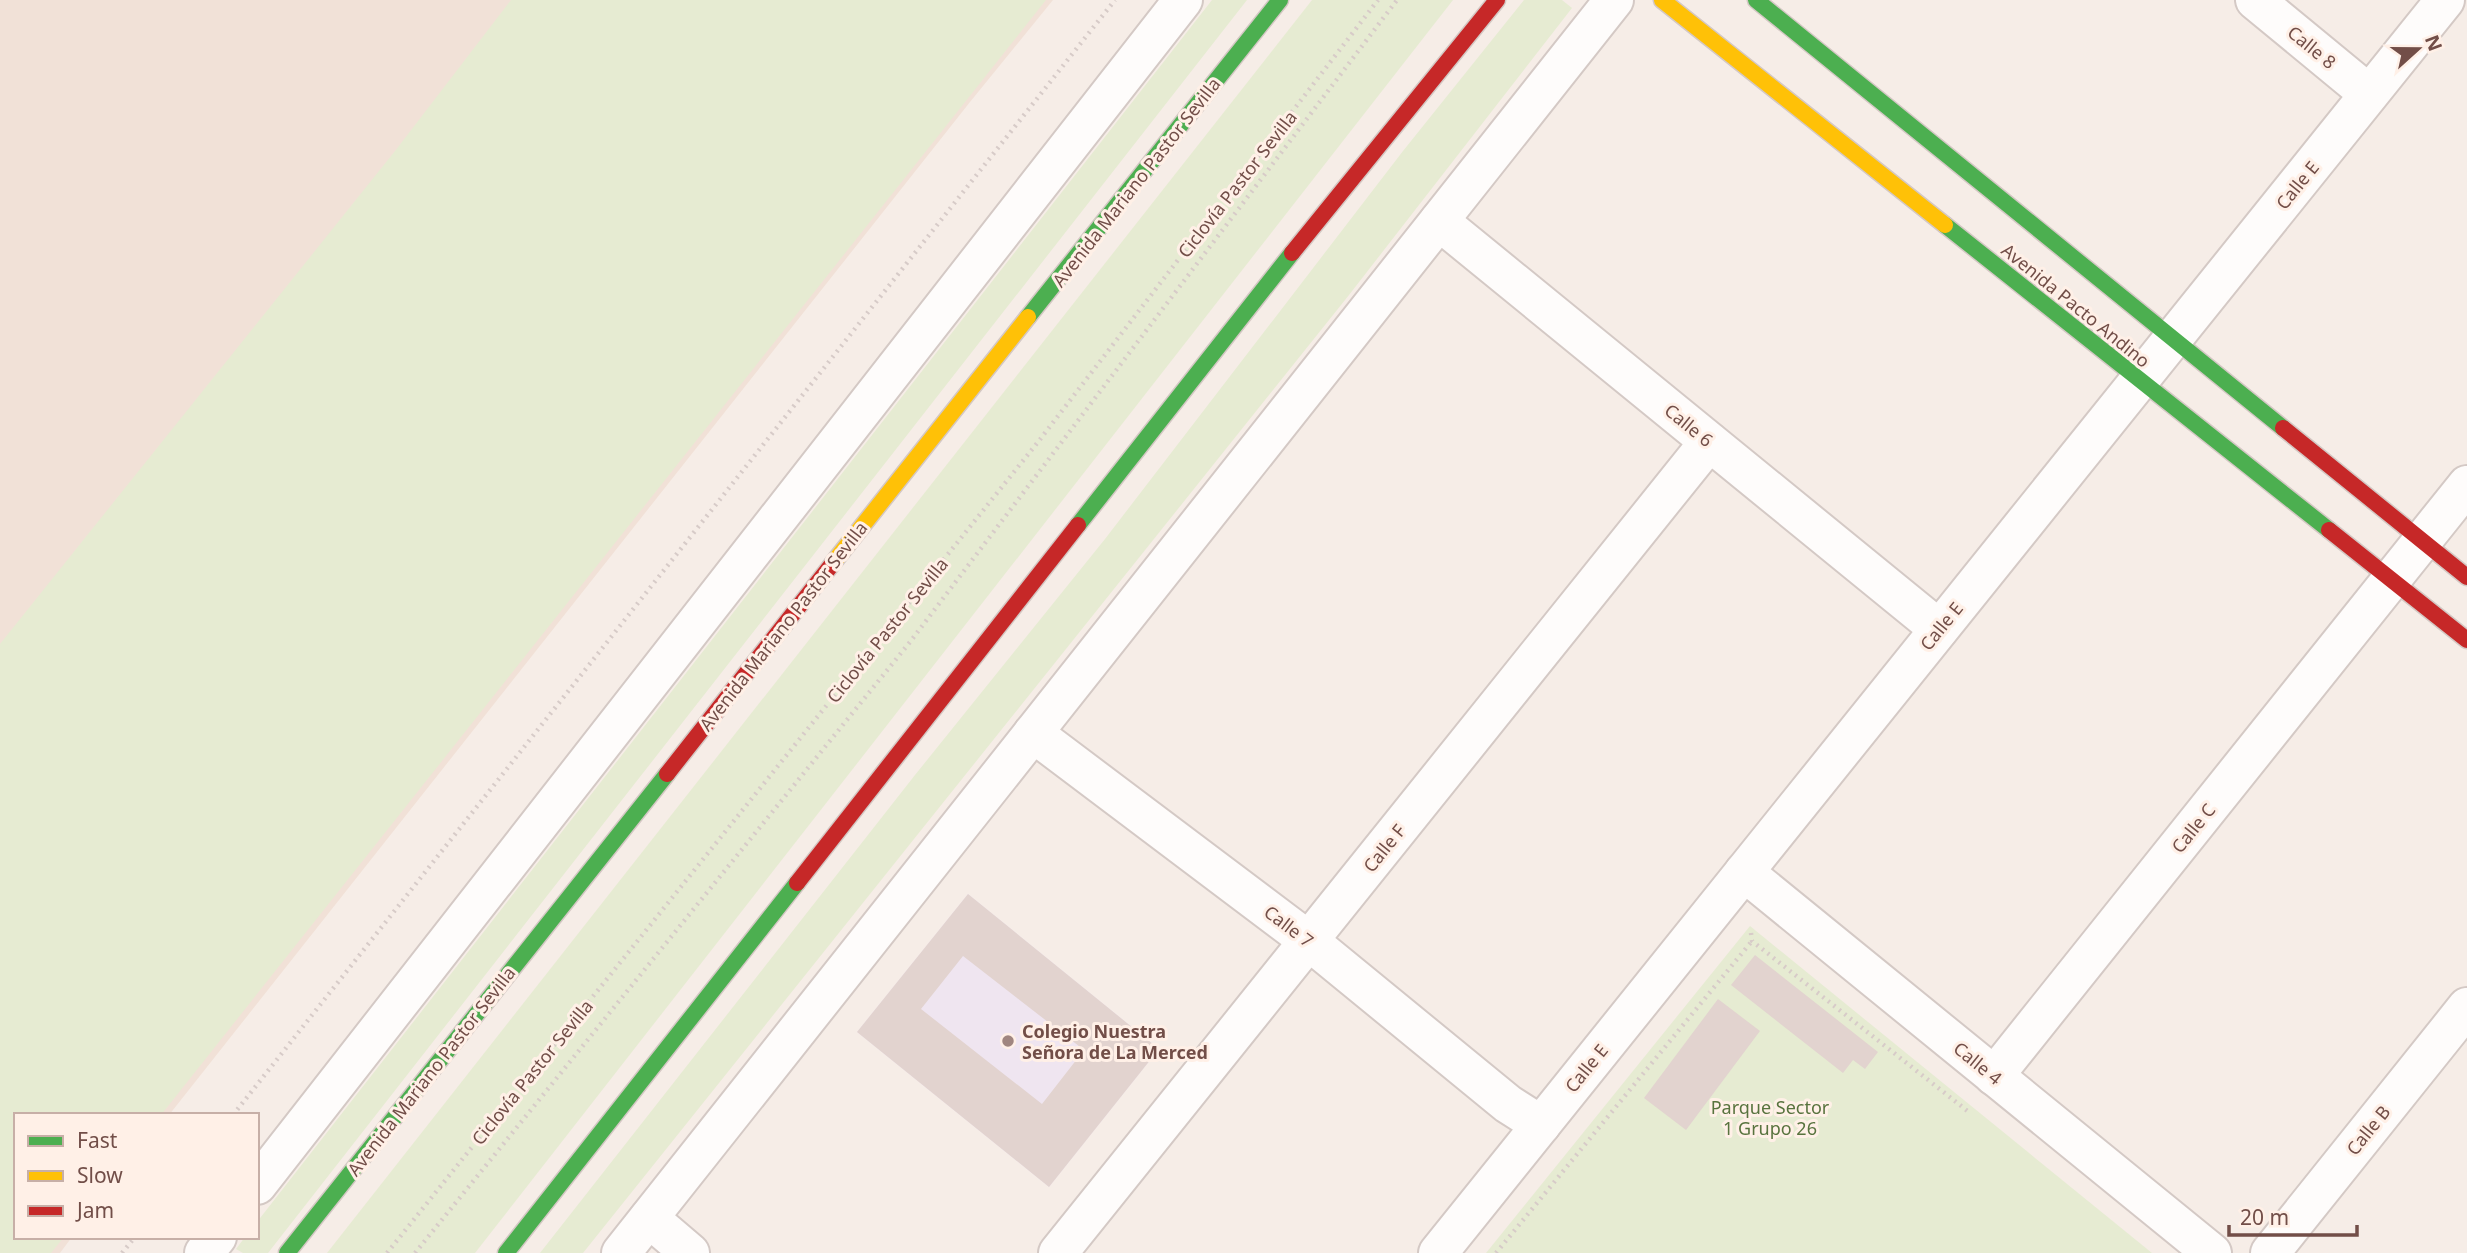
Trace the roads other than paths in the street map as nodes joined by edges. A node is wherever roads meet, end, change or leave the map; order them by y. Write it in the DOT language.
graph roads {
  1 [pos="1182,0"];
  2 [pos="1280,0"];
  3 [pos="1497,0"];
  4 [pos="1614,0"];
  5 [pos="1662,0"];
  6 [pos="1756,0"];
  7 [pos="2255,0"];
  8 [pos="2445,0"];
  9 [pos="2370,94"];
  10 [pos="1438,222"];
  11 [pos="2174,339"];
  12 [pos="2139,380"];
  13 [pos="1709,442"];
  14 [pos="2467,485"];
  15 [pos="2422,542"];
  16 [pos="2467,577"];
  17 [pos="2392,581"];
  18 [pos="1939,629"];
  19 [pos="2467,640"];
  20 [pos="1033,733"];
  21 [pos="1744,872"];
  22 [pos="1309,941"];
  23 [pos="2460,1029"];
  24 [pos="1994,1076"];
  25 [pos="1541,1125"];
  26 [pos="259,1182"];
  27 [pos="649,1218"];
  28 [pos="215,1239"];
  29 [pos="204,1253"];
  30 [pos="287,1253"];
  31 [pos="506,1253"];
  32 [pos="621,1253"];
  33 [pos="690,1253"];
  34 [pos="1058,1253"];
  35 [pos="1438,1253"];
  36 [pos="2212,1253"];
  37 [pos="2270,1253"];
  1 -- 26 [label="street"];
  2 -- 30 [label="main road, Avenida Mariano Pastor Sevilla"];
  3 -- 31 [label="main road"];
  4 -- 10 [label="street"];
  5 -- 12 [label="main road, Avenida Pacto Andino"];
  6 -- 11 [label="main road, Avenida Pacto Andino"];
  7 -- 9 [label="street, Calle 8"];
  8 -- 9 [label="street, Calle E"];
  9 -- 11 [label="street, Calle E"];
  10 -- 13 [label="street, Calle 6"];
  10 -- 20 [label="street"];
  11 -- 12 [label="street, Calle E"];
  11 -- 15 [label="main road, Avenida Pacto Andino"];
  12 -- 17 [label="main road, Avenida Pacto Andino"];
  12 -- 18 [label="street, Calle E"];
  13 -- 18 [label="street, Calle 6"];
  13 -- 22 [label="street, Calle F"];
  14 -- 15 [label="street, Calle C"];
  15 -- 16 [label="main road, Avenida Pacto Andino"];
  15 -- 17 [label="street, Calle C"];
  17 -- 19 [label="main road, Avenida Pacto Andino"];
  17 -- 24 [label="street, Calle C"];
  18 -- 21 [label="street, Calle E"];
  20 -- 22 [label="street, Calle 7"];
  20 -- 27 [label="street"];
  21 -- 24 [label="street, Calle 4"];
  21 -- 25 [label="street, Calle E"];
  22 -- 25 [label="street, Calle 7"];
  22 -- 34 [label="street, Calle F"];
  23 -- 37 [label="street, Calle B"];
  24 -- 36 [label="street, Calle 4"];
  25 -- 35 [label="street, Calle E"];
  27 -- 32 [label="street"];
  27 -- 33 [label="street"];
  28 -- 29 [label="street"];
}
